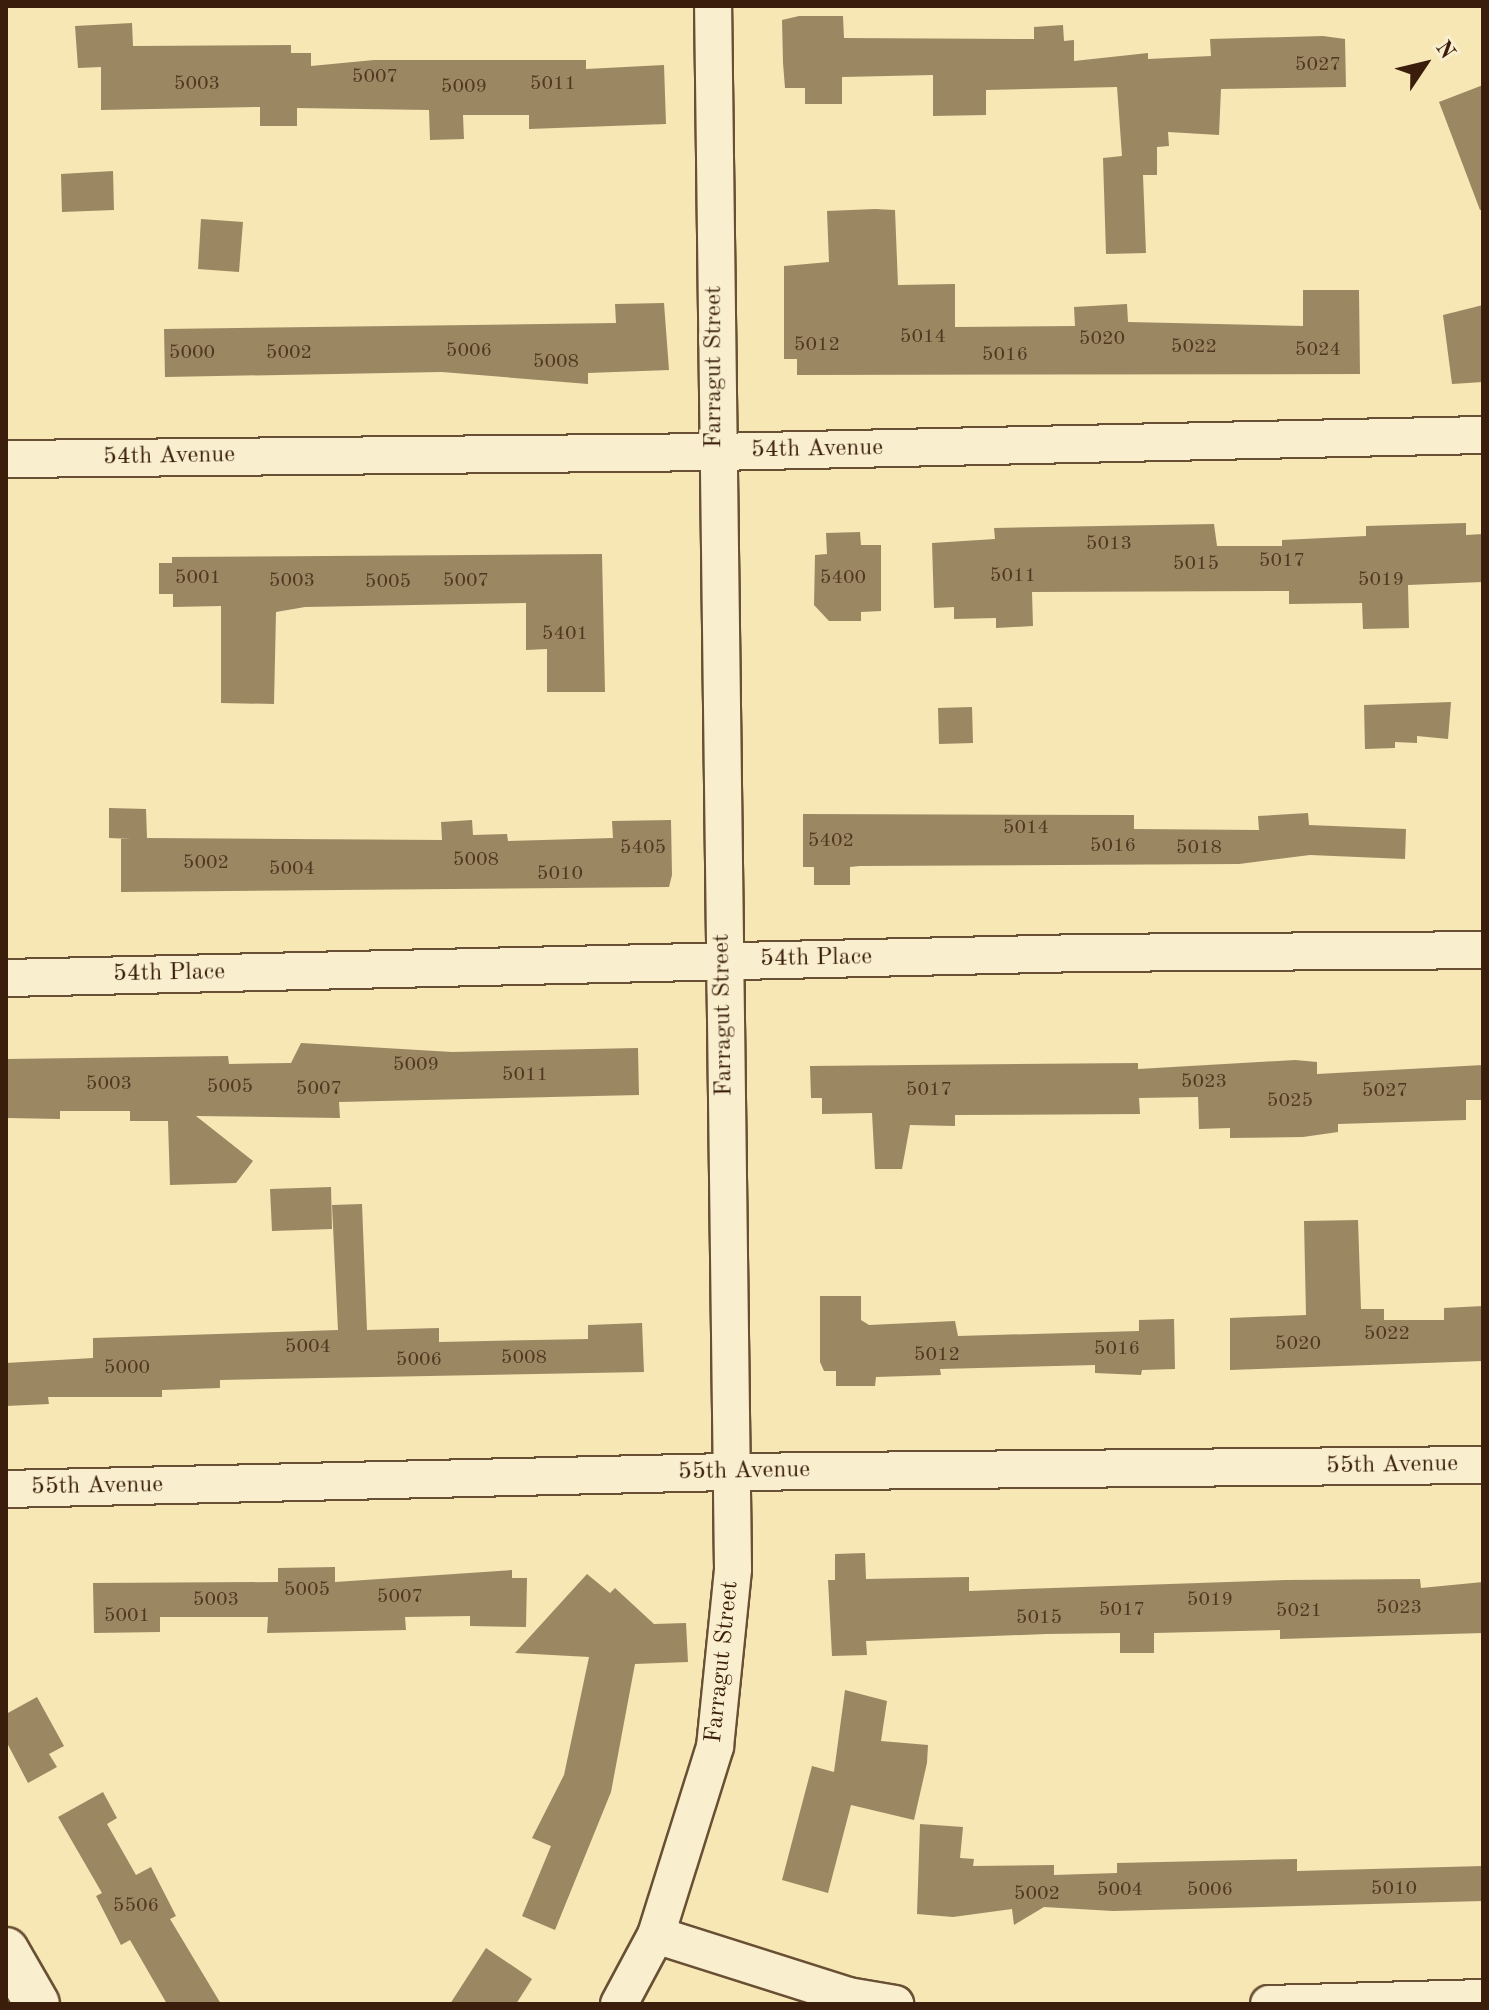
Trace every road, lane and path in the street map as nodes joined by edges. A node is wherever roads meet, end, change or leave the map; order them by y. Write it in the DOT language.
graph roads {
  1 [pos="713,6"];
  2 [pos="1483,435"];
  3 [pos="716,452"];
  4 [pos="6,459"];
  5 [pos="1483,950"];
  6 [pos="724,962"];
  7 [pos="6,978"];
  8 [pos="1483,1465"];
  9 [pos="728,1472"];
  10 [pos="6,1489"];
  11 [pos="656,1935"];
  12 [pos="6,1950"];
  13 [pos="1483,1998"];
  14 [pos="24,1999"];
  15 [pos="619,2004"];
  16 [pos="895,2004"];
  17 [pos="1269,2004"];
  1 -- 3 [label="street, Farragut Street"];
  2 -- 3 [label="street, 54th Avenue"];
  3 -- 4 [label="street, 54th Avenue"];
  3 -- 6 [label="street, Farragut Street"];
  5 -- 6 [label="street, 54th Place"];
  6 -- 7 [label="street, 54th Place"];
  6 -- 9 [label="street, Farragut Street"];
  8 -- 9 [label="street, 55th Avenue"];
  9 -- 10 [label="street, 55th Avenue"];
  9 -- 11 [label="street, Farragut Street"];
  11 -- 15 [label="street, Farragut Street"];
  11 -- 16 [label="street"];
  12 -- 14 [label="street"];
  13 -- 17 [label="street"];
}
